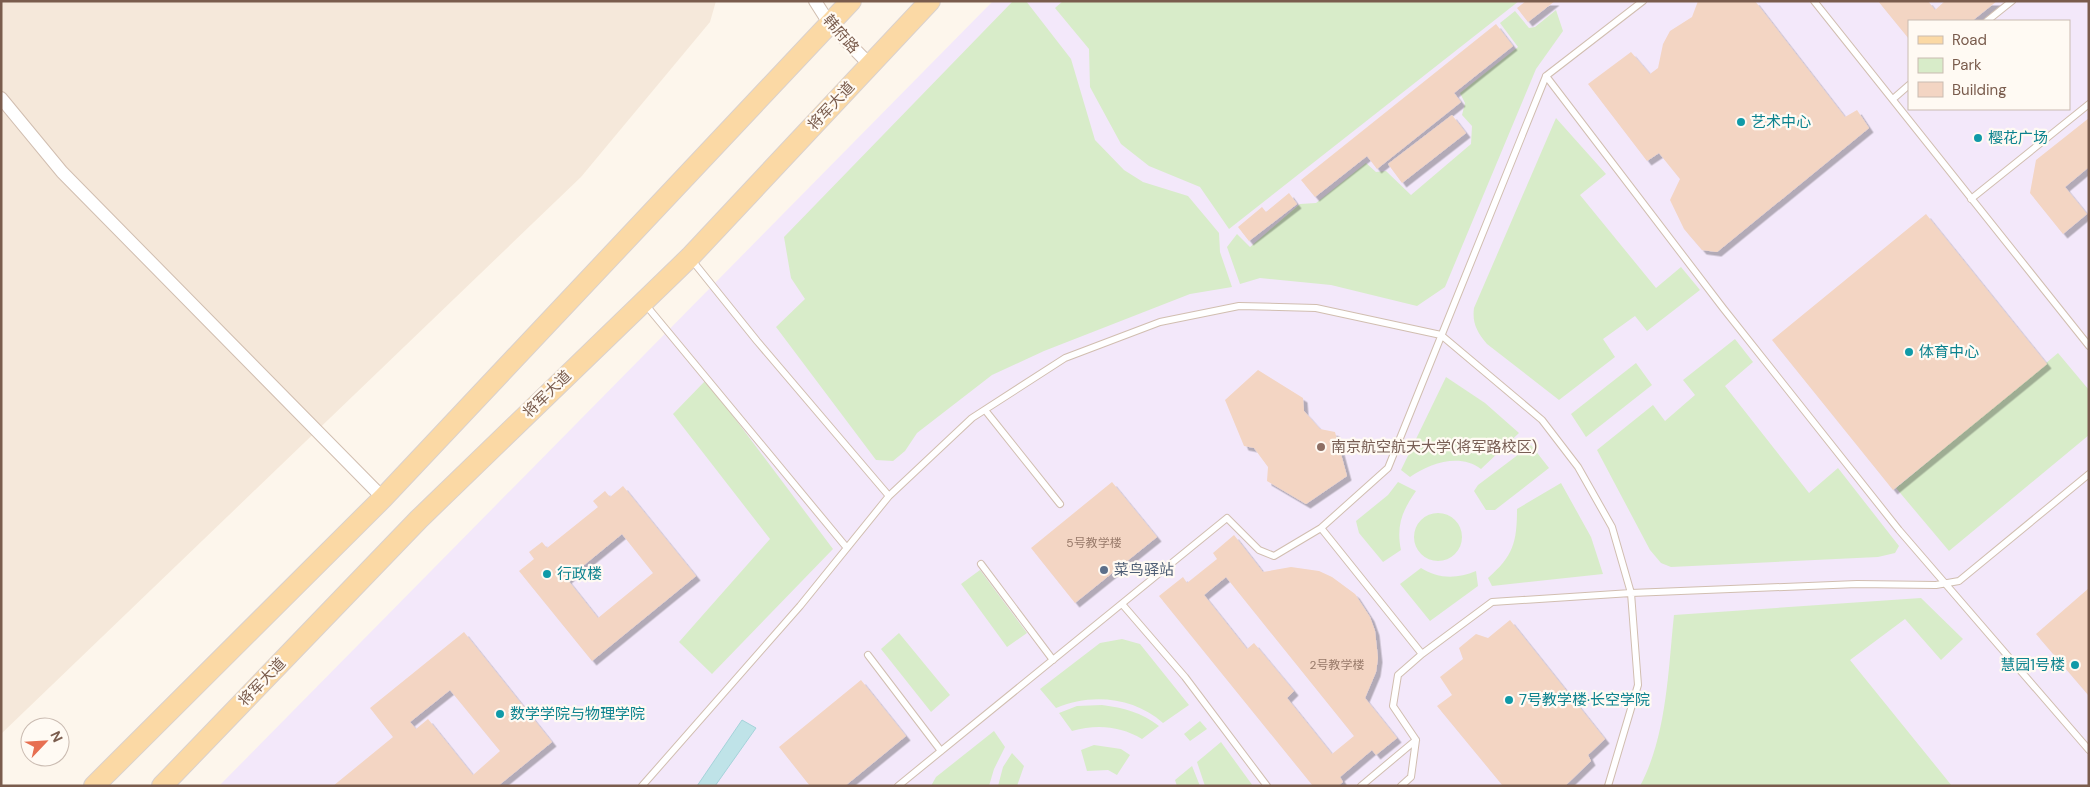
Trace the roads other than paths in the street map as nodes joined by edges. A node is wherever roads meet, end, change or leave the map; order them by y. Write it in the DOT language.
graph roads {
  1 [pos="815,1"];
  2 [pos="851,1"];
  3 [pos="930,1"];
  4 [pos="1643,1"];
  5 [pos="1814,1"];
  6 [pos="2012,1"];
  7 [pos="1989,20"];
  8 [pos="828,24"];
  9 [pos="870,66"];
  10 [pos="1546,76"];
  11 [pos="1908,86"];
  12 [pos="1,98"];
  13 [pos="1893,98"];
  14 [pos="2089,104"];
  15 [pos="1971,199"];
  16 [pos="690,257"];
  17 [pos="643,301"];
  18 [pos="1441,335"];
  19 [pos="2089,346"];
  20 [pos="985,410"];
  21 [pos="2089,474"];
  22 [pos="889,496"];
  23 [pos="383,498"];
  24 [pos="1060,504"];
  25 [pos="1321,528"];
  26 [pos="847,548"];
  27 [pos="980,564"];
  28 [pos="1943,584"];
  29 [pos="1631,593"];
  30 [pos="1122,604"];
  31 [pos="1422,654"];
  32 [pos="868,655"];
  33 [pos="1053,660"];
  34 [pos="1416,740"];
  35 [pos="2089,750"];
  36 [pos="941,751"];
  37 [pos="94,786"];
  38 [pos="162,786"];
  39 [pos="642,786"];
  40 [pos="898,786"];
  41 [pos="1267,786"];
  42 [pos="1361,786"];
  43 [pos="1401,786"];
  44 [pos="1608,786"];
  1 -- 8 [label="street, 韩府路"];
  2 -- 8 [label="main road"];
  3 -- 9 [label="main road, 将军大道"];
  4 -- 10 [label="lane"];
  5 -- 13 [label="lane"];
  6 -- 7 [label="lane"];
  8 -- 9 [label="street, 韩府路"];
  8 -- 23 [label="main road"];
  9 -- 16 [label="main road, 将军大道"];
  10 -- 18 [label="lane"];
  10 -- 28 [label="lane"];
  11 -- 13 [label="lane"];
  12 -- 23 [label="street"];
  13 -- 15 [label="lane"];
  14 -- 15 [label="lane"];
  15 -- 19 [label="lane"];
  16 -- 17 [label="main road, 将军大道"];
  16 -- 22 [label="lane"];
  17 -- 26 [label="lane"];
  17 -- 38 [label="main road, 将军大道"];
  18 -- 20 [label="lane"];
  18 -- 25 [label="lane"];
  18 -- 29 [label="lane"];
  20 -- 22 [label="lane"];
  20 -- 24 [label="lane"];
  21 -- 28 [label="lane"];
  22 -- 26 [label="lane"];
  23 -- 37 [label="main road"];
  25 -- 30 [label="lane"];
  25 -- 31 [label="lane"];
  26 -- 39 [label="lane"];
  27 -- 33 [label="lane"];
  28 -- 29 [label="lane"];
  28 -- 35 [label="lane"];
  29 -- 31 [label="lane"];
  29 -- 44 [label="lane"];
  30 -- 33 [label="lane"];
  30 -- 41 [label="lane"];
  31 -- 34 [label="lane"];
  32 -- 36 [label="lane"];
  33 -- 36 [label="lane"];
  34 -- 42 [label="lane"];
  34 -- 43 [label="lane"];
  36 -- 40 [label="lane"];
}
